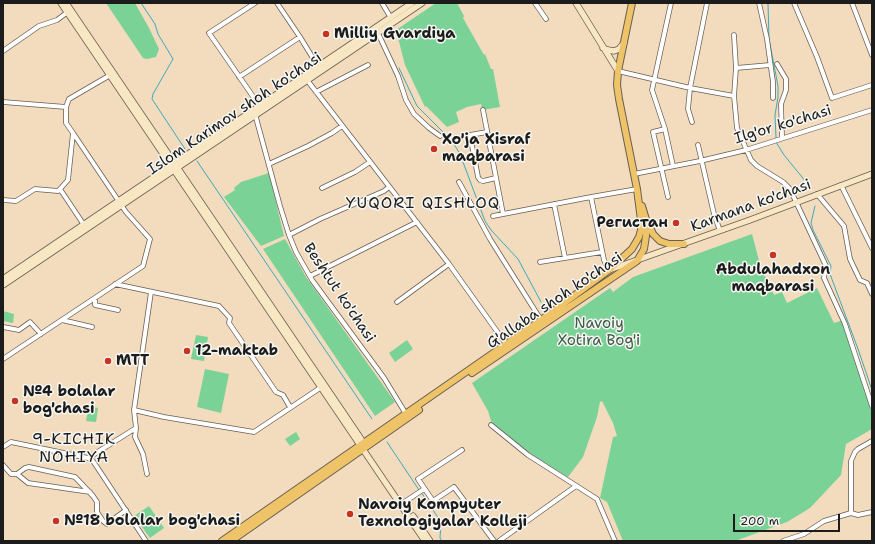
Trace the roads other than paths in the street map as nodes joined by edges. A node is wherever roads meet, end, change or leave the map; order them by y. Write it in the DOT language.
graph roads {
  1 [pos="62,3"];
  2 [pos="66,3"];
  3 [pos="255,3"];
  4 [pos="276,3"];
  5 [pos="382,3"];
  6 [pos="412,3"];
  7 [pos="422,3"];
  8 [pos="535,3"];
  9 [pos="576,3"];
  10 [pos="632,3"];
  11 [pos="671,3"];
  12 [pos="707,3"];
  13 [pos="759,3"];
  14 [pos="794,3"];
  15 [pos="852,3"];
  16 [pos="69,11"];
  17 [pos="546,19"];
  18 [pos="392,20"];
  19 [pos="377,31"];
  20 [pos="734,35"];
  21 [pos="300,37"];
  22 [pos="624,42"];
  23 [pos="603,48"];
  24 [pos="3,51"];
  25 [pos="872,55"];
  26 [pos="777,64"];
  27 [pos="368,65"];
  28 [pos="770,65"];
  29 [pos="319,68"];
  30 [pos="736,68"];
  31 [pos="618,71"];
  32 [pos="112,74"];
  33 [pos="239,77"];
  34 [pos="306,80"];
  35 [pos="654,80"];
  36 [pos="872,85"];
  37 [pos="690,88"];
  38 [pos="316,92"];
  39 [pos="734,96"];
  40 [pos="774,98"];
  41 [pos="3,102"];
  42 [pos="66,107"];
  43 [pos="260,108"];
  44 [pos="483,110"];
  45 [pos="872,110"];
  46 [pos="256,114"];
  47 [pos="692,122"];
  48 [pos="342,126"];
  49 [pos="665,129"];
  50 [pos="487,132"];
  51 [pos="73,133"];
  52 [pos="440,136"];
  53 [pos="782,138"];
  54 [pos="698,145"];
  55 [pos="746,150"];
  56 [pos="702,161"];
  57 [pos="370,162"];
  58 [pos="269,164"];
  59 [pos="175,166"];
  60 [pos="673,166"];
  61 [pos="662,168"];
  62 [pos="634,174"];
  63 [pos="872,174"];
  64 [pos="496,178"];
  65 [pos="459,182"];
  66 [pos="389,186"];
  67 [pos="841,186"];
  68 [pos="322,188"];
  69 [pos="60,189"];
  70 [pos="637,189"];
  71 [pos="817,194"];
  72 [pos="668,196"];
  73 [pos="591,197"];
  74 [pos="3,200"];
  75 [pos="796,202"];
  76 [pos="120,203"];
  77 [pos="554,204"];
  78 [pos="503,214"];
  79 [pos="493,216"];
  80 [pos="646,217"];
  81 [pos="417,222"];
  82 [pos="85,226"];
  83 [pos="720,231"];
  84 [pos="289,236"];
  85 [pos="684,244"];
  86 [pos="872,248"];
  87 [pos="602,252"];
  88 [pos="565,258"];
  89 [pos="637,261"];
  90 [pos="540,262"];
  91 [pos="449,264"];
  92 [pos="609,270"];
  93 [pos="310,276"];
  94 [pos="3,279"];
  95 [pos="3,284"];
  96 [pos="116,284"];
  97 [pos="152,292"];
  98 [pos="872,294"];
  99 [pos="95,298"];
  100 [pos="398,302"];
  101 [pos="118,310"];
  102 [pos="62,320"];
  103 [pos="541,320"];
  104 [pos="3,327"];
  105 [pos="92,327"];
  106 [pos="41,334"];
  107 [pos="506,344"];
  108 [pos="3,359"];
  109 [pos="323,386"];
  110 [pos="872,406"];
  111 [pos="290,407"];
  112 [pos="134,410"];
  113 [pos="406,414"];
  114 [pos="491,425"];
  115 [pos="136,428"];
  116 [pos="872,441"];
  117 [pos="363,445"];
  118 [pos="3,447"];
  119 [pos="462,450"];
  120 [pos="88,458"];
  121 [pos="3,465"];
  122 [pos="17,474"];
  123 [pos="147,474"];
  124 [pos="576,486"];
  125 [pos="424,489"];
  126 [pos="90,492"];
  127 [pos="402,504"];
  128 [pos="126,510"];
  129 [pos="872,512"];
  130 [pos="851,513"];
  131 [pos="146,541"];
  132 [pos="222,541"];
  133 [pos="231,541"];
  134 [pos="425,541"];
  135 [pos="430,541"];
  136 [pos="494,541"];
  137 [pos="499,541"];
  138 [pos="615,541"];
  139 [pos="783,541"];
  1 -- 16 [label="main road"];
  2 -- 16 [label="main road"];
  3 -- 33 [label="street"];
  4 -- 21 [label="street"];
  5 -- 18 [label="street"];
  6 -- 18 [label="main road, Islom Karimov shoh ko'chasi"];
  7 -- 18 [label="main road, Islom Karimov shoh ko'chasi"];
  8 -- 17 [label="street"];
  9 -- 23 [label="main road"];
  10 -- 22 [label="main road"];
  11 -- 35 [label="street"];
  12 -- 37 [label="street"];
  13 -- 28 [label="street"];
  14 -- 36 [label="street, Ilg'or ko'chasi"];
  15 -- 25 [label="street"];
  16 -- 24 [label="street"];
  16 -- 32 [label="main road"];
  18 -- 19 [label="main road, Islom Karimov shoh ko'chasi"];
  19 -- 29 [label="main road, Islom Karimov shoh ko'chasi"];
  19 -- 52 [label="street"];
  20 -- 30 [label="street"];
  21 -- 29 [label="street"];
  21 -- 33 [label="street"];
  22 -- 23 [label="main road"];
  22 -- 31 [label="main road"];
  23 -- 31 [label="main road"];
  26 -- 53 [label="street"];
  27 -- 38 [label="street"];
  28 -- 30 [label="street"];
  28 -- 40 [label="street"];
  29 -- 34 [label="main road, Islom Karimov shoh ko'chasi"];
  29 -- 43 [label="main road, Islom Karimov shoh ko'chasi"];
  30 -- 39 [label="street"];
  31 -- 35 [label="street"];
  31 -- 62 [label="main road"];
  32 -- 42 [label="street"];
  32 -- 59 [label="main road"];
  33 -- 43 [label="street"];
  34 -- 38 [label="street"];
  34 -- 43 [label="main road, Islom Karimov shoh ko'chasi"];
  35 -- 37 [label="street"];
  35 -- 49 [label="street"];
  37 -- 39 [label="street"];
  37 -- 47 [label="street"];
  38 -- 48 [label="street"];
  39 -- 55 [label="street"];
  41 -- 42 [label="street"];
  42 -- 51 [label="street"];
  43 -- 46 [label="main road, Islom Karimov shoh ko'chasi"];
  43 -- 59 [label="main road, Islom Karimov shoh ko'chasi"];
  44 -- 50 [label="street"];
  45 -- 53 [label="street, Ilg'or ko'chasi"];
  46 -- 58 [label="street, Beshtut ko'chasi"];
  46 -- 59 [label="main road, Islom Karimov shoh ko'chasi"];
  48 -- 57 [label="street"];
  48 -- 58 [label="street"];
  49 -- 60 [label="street"];
  49 -- 61 [label="street"];
  50 -- 64 [label="street"];
  50 -- 64 [label="street"];
  51 -- 69 [label="street"];
  51 -- 76 [label="street"];
  53 -- 55 [label="street, Ilg'or ko'chasi"];
  54 -- 56 [label="street"];
  55 -- 56 [label="street, Ilg'or ko'chasi"];
  55 -- 75 [label="street"];
  56 -- 60 [label="street, Ilg'or ko'chasi"];
  56 -- 83 [label="street"];
  57 -- 66 [label="street"];
  57 -- 68 [label="street"];
  58 -- 84 [label="street, Beshtut ko'chasi"];
  59 -- 76 [label="main road, Islom Karimov shoh ko'chasi"];
  59 -- 109 [label="main road"];
  60 -- 61 [label="street, Ilg'or ko'chasi"];
  61 -- 62 [label="street, Ilg'or ko'chasi"];
  61 -- 72 [label="street"];
  62 -- 70 [label="main road"];
  63 -- 67 [label="main road, Karmana ko'chasi"];
  64 -- 78 [label="street"];
  65 -- 103 [label="street"];
  66 -- 81 [label="street"];
  66 -- 84 [label="street"];
  67 -- 71 [label="main road, Karmana ko'chasi"];
  67 -- 86 [label="street"];
  69 -- 74 [label="street"];
  69 -- 82 [label="street"];
  70 -- 73 [label="street"];
  70 -- 80 [label="main road"];
  70 -- 92 [label="main road"];
  71 -- 75 [label="main road, Karmana ko'chasi"];
  71 -- 98 [label="street"];
  73 -- 77 [label="street"];
  73 -- 87 [label="street"];
  75 -- 83 [label="main road, Karmana ko'chasi"];
  75 -- 110 [label="street"];
  76 -- 82 [label="main road, Islom Karimov shoh ko'chasi"];
  76 -- 96 [label="street"];
  77 -- 78 [label="street"];
  77 -- 88 [label="street"];
  78 -- 79 [label="street"];
  80 -- 85 [label="main road"];
  80 -- 89 [label="main road"];
  81 -- 91 [label="street"];
  81 -- 93 [label="street"];
  82 -- 94 [label="main road, Islom Karimov shoh ko'chasi"];
  82 -- 95 [label="main road, Islom Karimov shoh ko'chasi"];
  83 -- 85 [label="main road, Karmana ko'chasi"];
  84 -- 93 [label="street, Beshtut ko'chasi"];
  85 -- 89 [label="main road, Karmana ko'chasi"];
  87 -- 88 [label="street"];
  87 -- 92 [label="street"];
  88 -- 90 [label="street"];
  89 -- 92 [label="main road, G'allaba shoh ko'chasi"];
  89 -- 117 [label="main road, G'allaba shoh ko'chasi"];
  91 -- 100 [label="street"];
  91 -- 107 [label="street"];
  92 -- 103 [label="main road, G'allaba shoh ko'chasi"];
  93 -- 113 [label="street, Beshtut ko'chasi"];
  96 -- 97 [label="street"];
  96 -- 99 [label="street"];
  97 -- 111 [label="street"];
  97 -- 112 [label="street"];
  99 -- 101 [label="street"];
  99 -- 102 [label="street"];
  102 -- 105 [label="street"];
  102 -- 106 [label="street"];
  103 -- 107 [label="main road, G'allaba shoh ko'chasi"];
  104 -- 106 [label="street"];
  106 -- 108 [label="street"];
  107 -- 113 [label="main road, G'allaba shoh ko'chasi"];
  109 -- 111 [label="street"];
  109 -- 117 [label="main road"];
  111 -- 112 [label="street"];
  112 -- 115 [label="street"];
  113 -- 117 [label="main road, G'allaba shoh ko'chasi"];
  114 -- 124 [label="street"];
  115 -- 120 [label="street"];
  115 -- 123 [label="street"];
  116 -- 130 [label="street"];
  117 -- 127 [label="main road"];
  117 -- 132 [label="main road"];
  117 -- 133 [label="main road, G'allaba shoh ko'chasi"];
  118 -- 120 [label="street"];
  119 -- 125 [label="street"];
  120 -- 128 [label="street"];
  121 -- 122 [label="street"];
  122 -- 126 [label="street"];
  122 -- 126 [label="street"];
  124 -- 137 [label="street"];
  124 -- 138 [label="street"];
  125 -- 127 [label="street"];
  125 -- 136 [label="street"];
  126 -- 128 [label="street"];
  127 -- 134 [label="main road"];
  127 -- 135 [label="main road"];
  128 -- 131 [label="street"];
  129 -- 130 [label="street"];
  130 -- 139 [label="street"];
}
